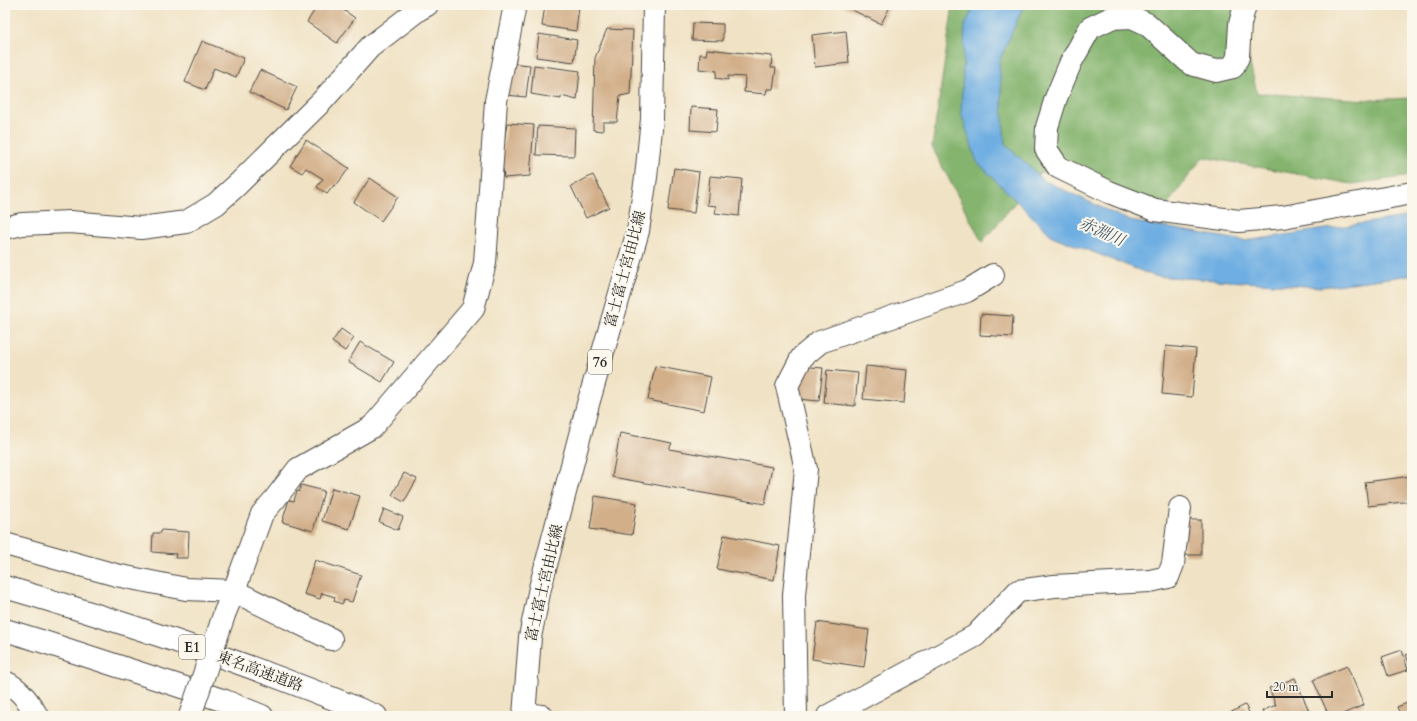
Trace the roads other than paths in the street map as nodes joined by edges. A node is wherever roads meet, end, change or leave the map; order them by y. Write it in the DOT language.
graph roads {
  1 [pos="427,5"];
  2 [pos="515,5"];
  3 [pos="654,5"];
  4 [pos="1245,5"];
  5 [pos="1412,194"];
  6 [pos="5,228"];
  7 [pos="993,275"];
  8 [pos="1180,508"];
  9 [pos="5,544"];
  10 [pos="5,587"];
  11 [pos="234,591"];
  12 [pos="5,630"];
  13 [pos="331,639"];
  14 [pos="5,682"];
  15 [pos="530,715"];
  16 [pos="37,716"];
  17 [pos="190,716"];
  18 [pos="262,716"];
  19 [pos="376,716"];
  20 [pos="796,716"];
  21 [pos="828,716"];
  1 -- 6 [label="main road"];
  2 -- 11 [label="main road"];
  3 -- 15 [label="main road, 富士富士宮由比線 / 76"];
  4 -- 5 [label="main road"];
  7 -- 20 [label="main road"];
  8 -- 21 [label="main road"];
  9 -- 11 [label="main road"];
  10 -- 19 [label="main road, 東名高速道路 / E1"];
  11 -- 13 [label="main road"];
  11 -- 17 [label="main road, bridge"];
  12 -- 18 [label="main road"];
  14 -- 16 [label="main road"];
}
